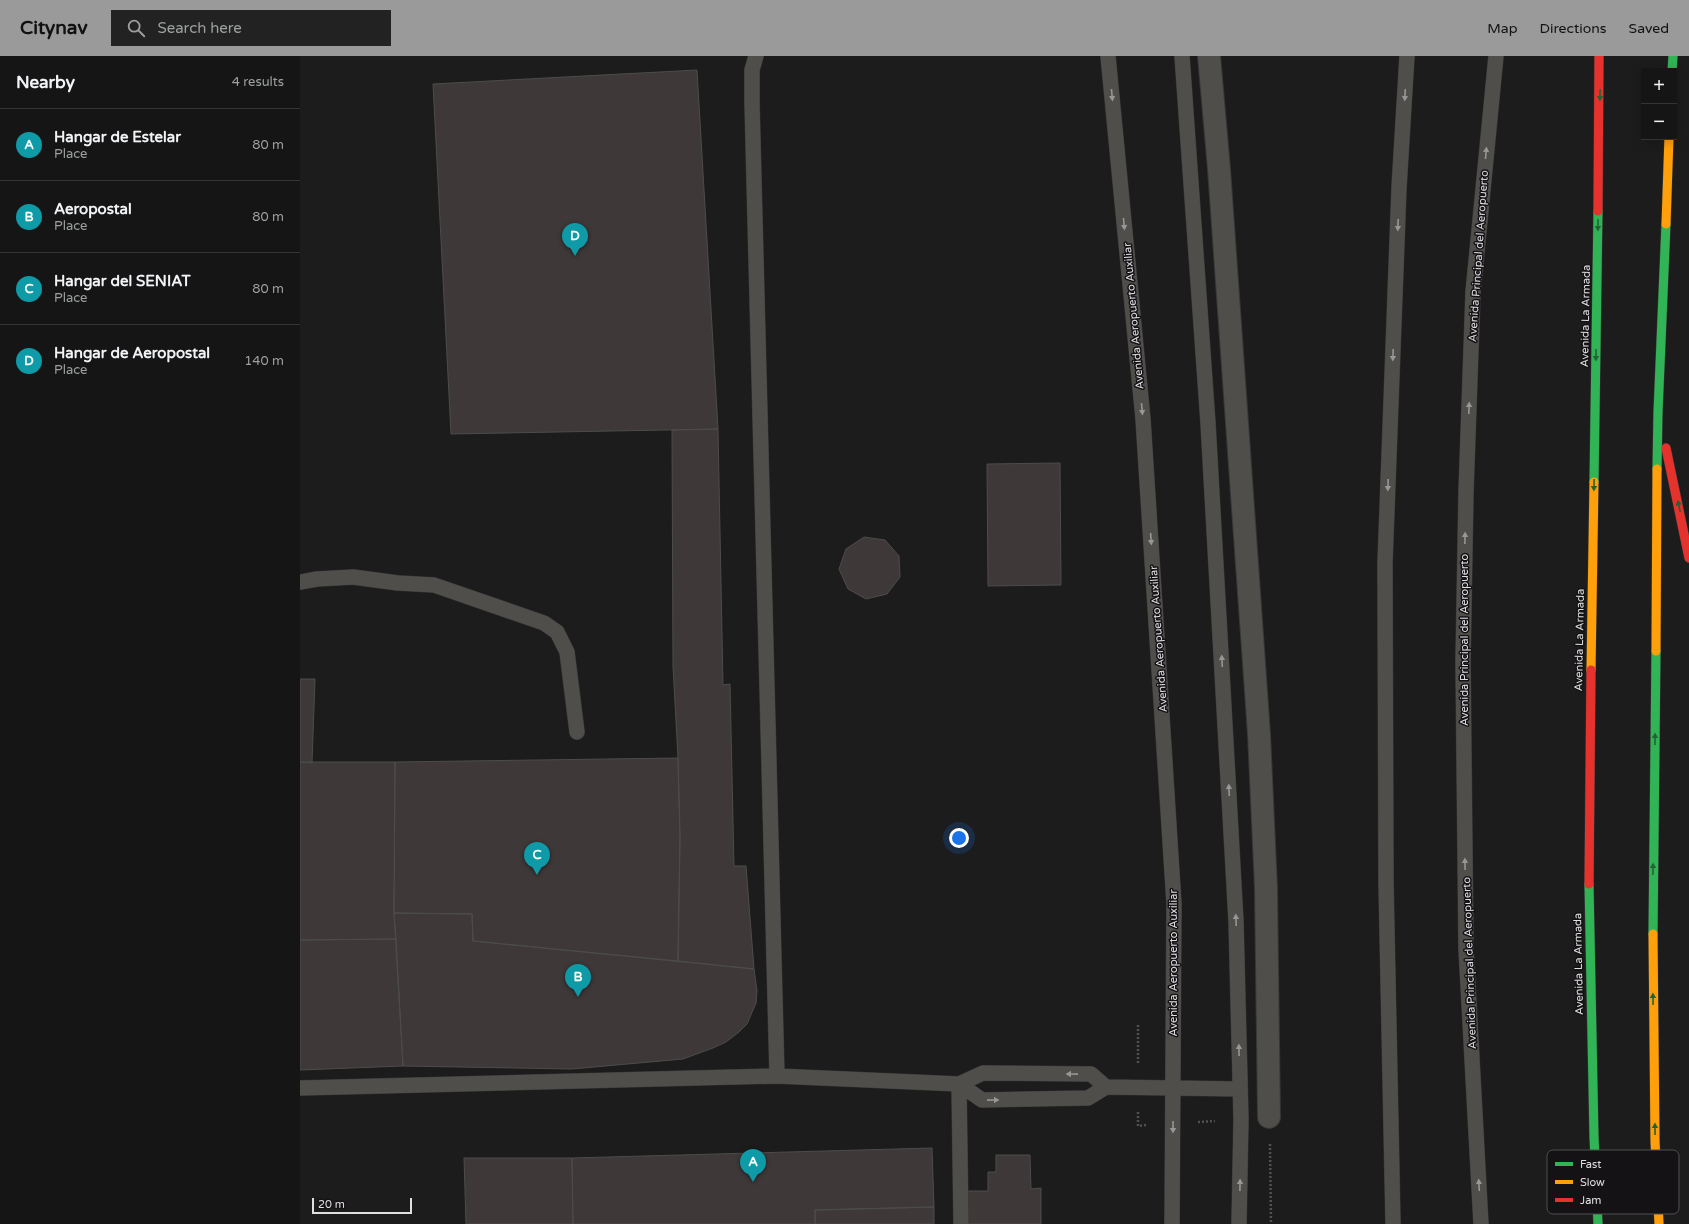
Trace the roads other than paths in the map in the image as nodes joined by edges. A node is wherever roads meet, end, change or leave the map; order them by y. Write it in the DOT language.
graph roads {
  1 [pos="756,56"];
  2 [pos="1108,56"];
  3 [pos="1182,56"];
  4 [pos="1209,56"];
  5 [pos="1407,56"];
  6 [pos="1496,56"];
  7 [pos="1599,56"];
  8 [pos="1673,56"];
  9 [pos="1672,68"];
  10 [pos="1669,140"];
  11 [pos="1658,412"];
  12 [pos="1689,558"];
  13 [pos="300,582"];
  14 [pos="577,732"];
  15 [pos="777,1076"];
  16 [pos="959,1084"];
  17 [pos="300,1088"];
  18 [pos="1106,1088"];
  19 [pos="1173,1088"];
  20 [pos="1240,1089"];
  21 [pos="1270,1117"];
  22 [pos="1595,1150"];
  23 [pos="1655,1150"];
  24 [pos="1598,1214"];
  25 [pos="1659,1214"];
  26 [pos="961,1224"];
  27 [pos="1172,1224"];
  28 [pos="1239,1224"];
  29 [pos="1393,1224"];
  30 [pos="1481,1224"];
  31 [pos="1598,1224"];
  32 [pos="1659,1224"];
  1 -- 15 [label="lane"];
  2 -- 19 [label="lane, Avenida Aeropuerto Auxiliar, one-way"];
  20 -- 3 [label="lane, one-way"];
  4 -- 21 [label="street"];
  5 -- 29 [label="lane, one-way"];
  30 -- 6 [label="lane, Avenida Principal del Aeropuerto, one-way"];
  7 -- 22 [label="main road, Avenida La Armada, one-way"];
  8 -- 9 [label="main road"];
  10 -- 11 [label="main road"];
  12 -- 11 [label="main road, one-way"];
  23 -- 11 [label="main road, one-way"];
  13 -- 14 [label="lane"];
  15 -- 16 [label="lane"];
  15 -- 17 [label="lane"];
  16 -- 18 [label="lane, one-way"];
  18 -- 16 [label="lane, one-way"];
  16 -- 26 [label="lane"];
  18 -- 19 [label="lane"];
  19 -- 20 [label="lane"];
  19 -- 27 [label="lane, Avenida Aeropuerto Auxiliar, one-way"];
  28 -- 20 [label="lane, one-way"];
  24 -- 31 [label="main road, Avenida La Armada, one-way"];
  32 -- 25 [label="main road, one-way"];
}
